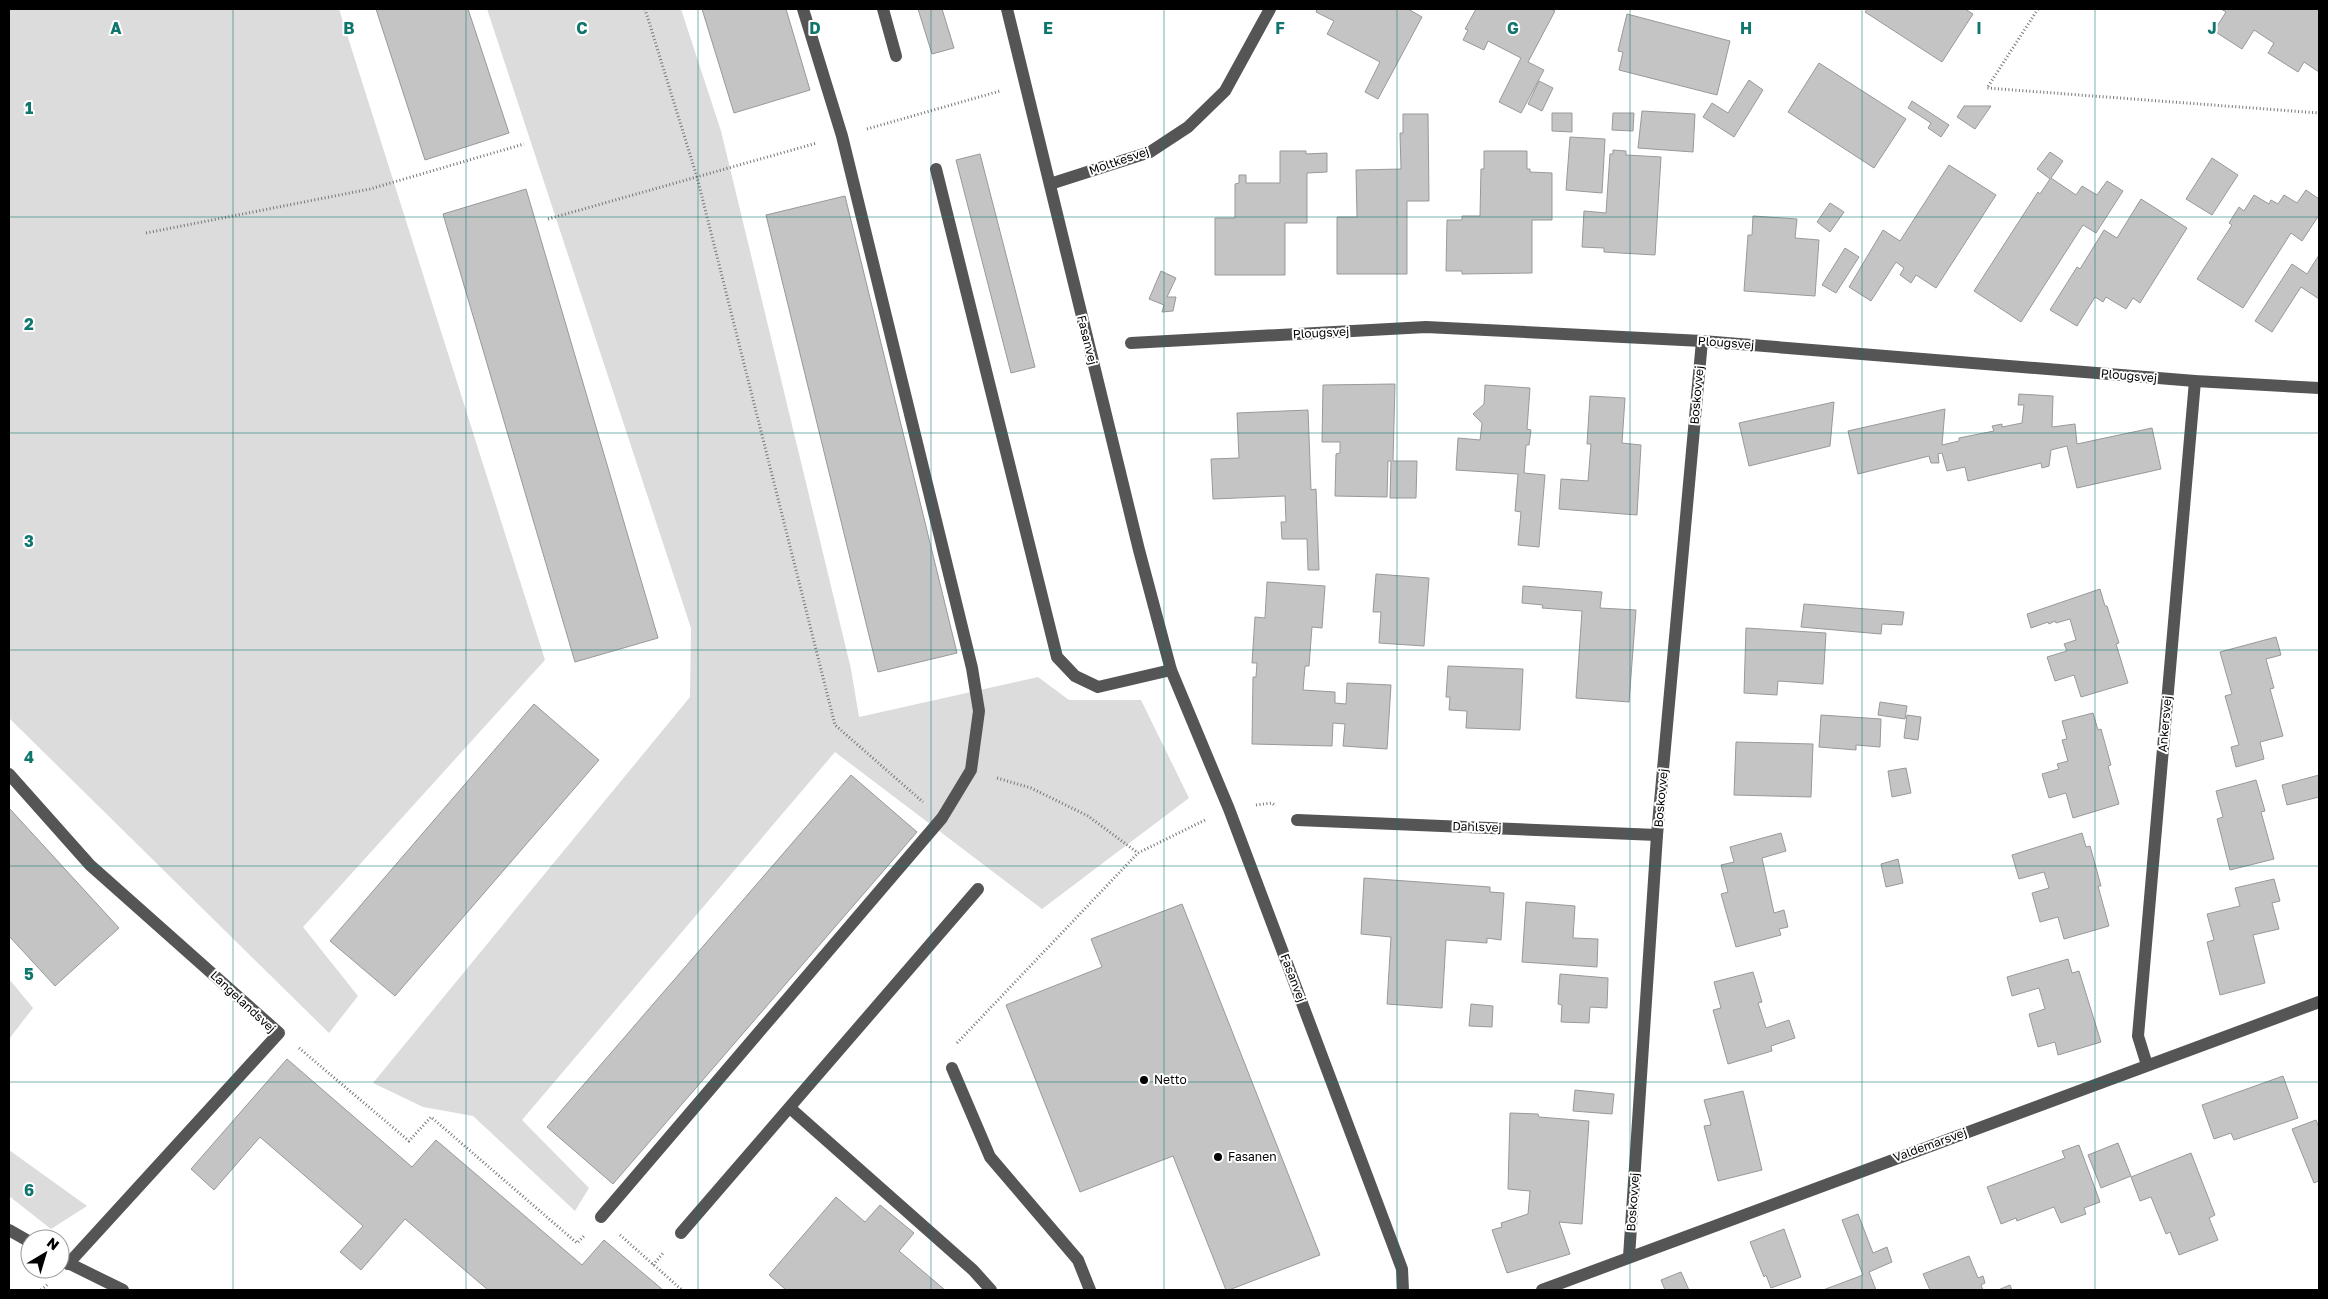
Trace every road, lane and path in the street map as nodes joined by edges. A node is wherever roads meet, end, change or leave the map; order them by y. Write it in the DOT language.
graph roads {
  1 [pos="645,9"];
  2 [pos="803,9"];
  3 [pos="883,9"];
  4 [pos="1007,9"];
  5 [pos="1270,9"];
  6 [pos="2038,9"];
  7 [pos="896,56"];
  8 [pos="1025,84"];
  9 [pos="2319,112"];
  10 [pos="842,136"];
  11 [pos="524,144"];
  12 [pos="936,169"];
  13 [pos="697,177"];
  14 [pos="1050,184"];
  15 [pos="548,219"];
  16 [pos="146,233"];
  17 [pos="1702,341"];
  18 [pos="1131,343"];
  19 [pos="2195,381"];
  20 [pos="2319,388"];
  21 [pos="1171,670"];
  22 [pos="970,770"];
  23 [pos="9,774"];
  24 [pos="1229,808"];
  25 [pos="942,818"];
  26 [pos="1297,820"];
  27 [pos="1657,835"];
  28 [pos="1138,853"];
  29 [pos="978,889"];
  30 [pos="2319,1002"];
  31 [pos="279,1033"];
  32 [pos="2147,1065"];
  33 [pos="952,1068"];
  34 [pos="790,1108"];
  35 [pos="601,1218"];
  36 [pos="9,1230"];
  37 [pos="682,1233"];
  38 [pos="20,1236"];
  39 [pos="70,1256"];
  40 [pos="1629,1257"];
  41 [pos="70,1265"];
  42 [pos="123,1290"];
  43 [pos="682,1290"];
  44 [pos="991,1290"];
  45 [pos="1090,1290"];
  46 [pos="1403,1290"];
  47 [pos="1542,1290"];
  1 -- 13 [label="path"];
  2 -- 10 [label="street"];
  3 -- 7 [label="street"];
  4 -- 8 [label="street, Fasanvej"];
  5 -- 14 [label="street, Moltkesvej"];
  6 -- 9 [label="path"];
  8 -- 10 [label="path"];
  8 -- 14 [label="street, Fasanvej"];
  10 -- 13 [label="path"];
  10 -- 22 [label="street"];
  11 -- 16 [label="path"];
  12 -- 21 [label="street"];
  13 -- 15 [label="path"];
  13 -- 25 [label="path"];
  14 -- 21 [label="street, Fasanvej"];
  17 -- 18 [label="street, Plougsvej"];
  17 -- 19 [label="street, Plougsvej"];
  17 -- 27 [label="street, Boskovvej"];
  19 -- 20 [label="street, Plougsvej"];
  19 -- 32 [label="street, Ankersvej"];
  21 -- 24 [label="street, Fasanvej"];
  22 -- 25 [label="street"];
  22 -- 28 [label="path"];
  23 -- 31 [label="street, Langelandsvej"];
  24 -- 26 [label="path"];
  24 -- 28 [label="path"];
  24 -- 46 [label="street, Fasanvej"];
  25 -- 35 [label="street"];
  26 -- 27 [label="street, Dahlsvej"];
  27 -- 40 [label="street, Boskovvej"];
  28 -- 33 [label="path"];
  29 -- 34 [label="street"];
  30 -- 32 [label="street, Valdemarsvej"];
  31 -- 35 [label="path"];
  31 -- 39 [label="street, Langelandsvej"];
  32 -- 40 [label="street, Valdemarsvej"];
  33 -- 45 [label="street"];
  34 -- 37 [label="street"];
  34 -- 44 [label="street"];
  35 -- 43 [label="path"];
  36 -- 38 [label="street"];
  40 -- 47 [label="street, Valdemarsvej"];
  41 -- 42 [label="street, Langelandsvej"];
}
